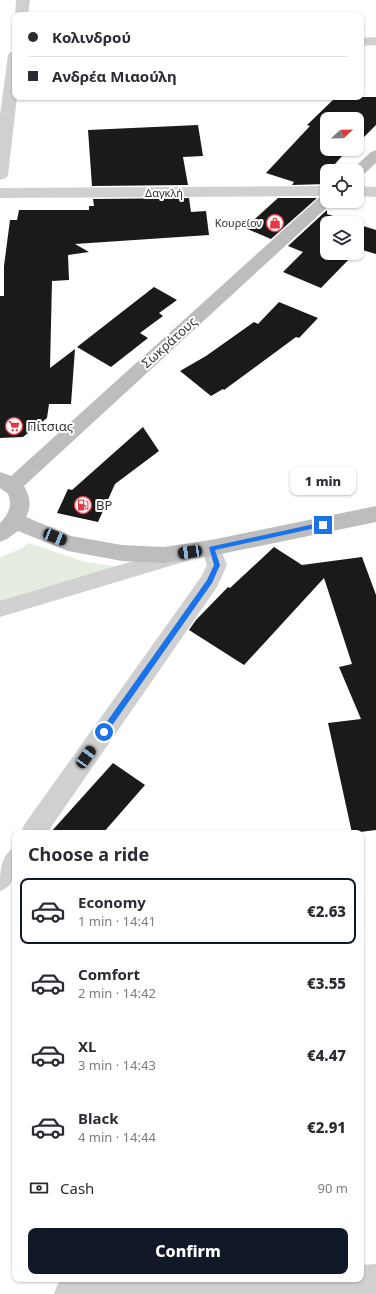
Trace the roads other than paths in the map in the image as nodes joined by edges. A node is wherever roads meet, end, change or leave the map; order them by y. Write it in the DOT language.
graph roads {
  1 [pos="23,0"];
  2 [pos="21,12"];
  3 [pos="376,41"];
  4 [pos="364,42"];
  5 [pos="12,48"];
  6 [pos="376,155"];
  7 [pos="364,166"];
  8 [pos="0,175"];
  9 [pos="320,190"];
  10 [pos="364,191"];
  11 [pos="376,192"];
  12 [pos="0,193"];
  13 [pos="320,205"];
  14 [pos="6,482"];
  15 [pos="376,514"];
  16 [pos="8,527"];
  17 [pos="200,550"];
  18 [pos="0,609"];
  19 [pos="34,830"];
  20 [pos="12,862"];
  21 [pos="0,879"];
  22 [pos="376,1279"];
  23 [pos="364,1280"];
  24 [pos="315,1282"];
  25 [pos="69,1294"];
  1 -- 2 [label="street"];
  3 -- 4 [label="street"];
  5 -- 8 [label="street"];
  6 -- 7 [label="main road"];
  9 -- 12 [label="street, Δαγκλή"];
  10 -- 11 [label="street"];
  13 -- 14 [label="main road, Σωκράτους"];
  14 -- 16 [label="main road"];
  15 -- 17 [label="main road"];
  16 -- 17 [label="main road"];
  17 -- 18 [label="street"];
  17 -- 19 [label="street"];
  20 -- 21 [label="street"];
  22 -- 23 [label="street"];
  24 -- 25 [label="street"];
}
